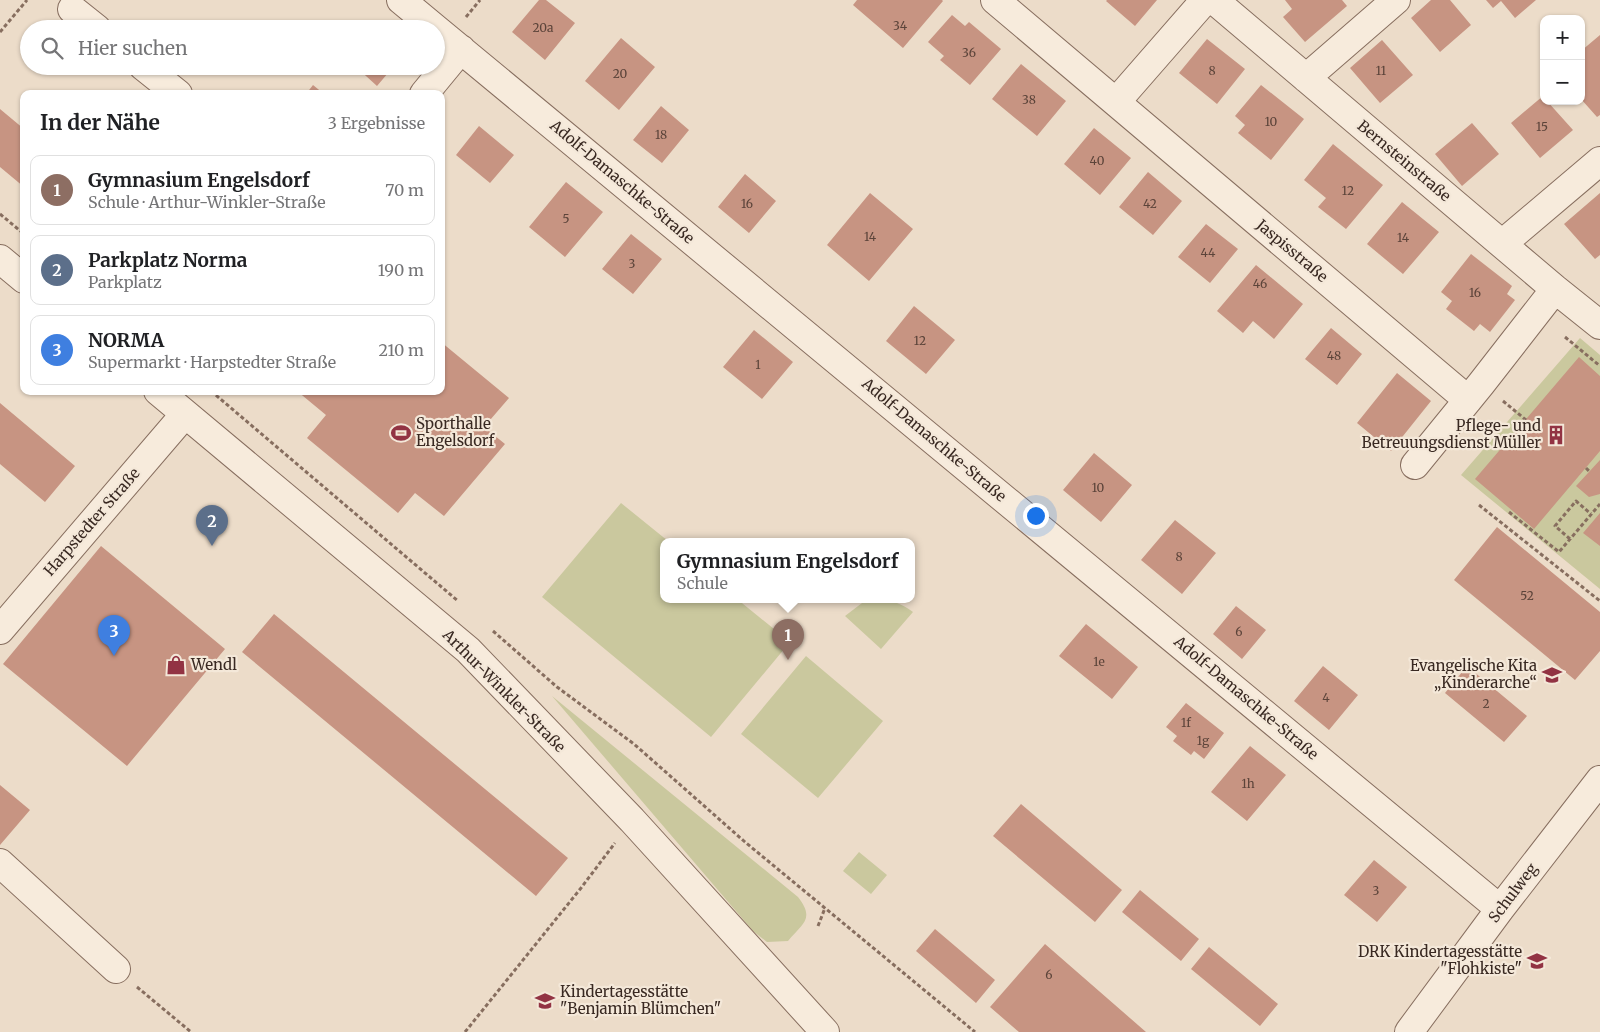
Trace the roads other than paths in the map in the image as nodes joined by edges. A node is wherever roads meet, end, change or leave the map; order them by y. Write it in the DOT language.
graph roads {
  1 [pos="401,0"];
  2 [pos="995,0"];
  3 [pos="1205,0"];
  4 [pos="1214,0"];
  5 [pos="1396,0"];
  6 [pos="72,9"];
  7 [pos="86,20"];
  8 [pos="425,20"];
  9 [pos="445,36"];
  10 [pos="461,49"];
  11 [pos="445,68"];
  12 [pos="155,75"];
  13 [pos="440,75"];
  14 [pos="1306,78"];
  15 [pos="173,90"];
  16 [pos="427,90"];
  17 [pos="1116,102"];
  18 [pos="1600,161"];
  19 [pos="1502,244"];
  20 [pos="0,259"];
  21 [pos="20,276"];
  22 [pos="1555,289"];
  23 [pos="1600,325"];
  24 [pos="171,399"];
  25 [pos="1468,400"];
  26 [pos="1415,465"];
  27 [pos="0,630"];
  28 [pos="1600,780"];
  29 [pos="0,863"];
  30 [pos="1500,909"];
  31 [pos="116,969"];
  32 [pos="777,981"];
  33 [pos="826,1032"];
  34 [pos="847,1032"];
  35 [pos="1409,1032"];
  1 -- 8 [label="street, Adolf-Damaschke-Straße"];
  2 -- 17 [label="street, Jaspisstraße"];
  3 -- 17 [label="street"];
  4 -- 14 [label="street, Bernsteinstraße"];
  5 -- 14 [label="street"];
  6 -- 7 [label="street"];
  9 -- 10 [label="street, Adolf-Damaschke-Straße"];
  10 -- 11 [label="street"];
  10 -- 30 [label="street, Adolf-Damaschke-Straße"];
  12 -- 15 [label="street"];
  13 -- 16 [label="street"];
  14 -- 19 [label="street, Bernsteinstraße"];
  17 -- 25 [label="street, Jaspisstraße"];
  18 -- 19 [label="street"];
  19 -- 22 [label="street, Bernsteinstraße"];
  20 -- 21 [label="street"];
  22 -- 23 [label="street, Bernsteinstraße"];
  22 -- 25 [label="street"];
  24 -- 27 [label="street, Harpstedter Straße"];
  24 -- 32 [label="street, Arthur-Winkler-Straße"];
  25 -- 26 [label="street"];
  28 -- 30 [label="street, Schulweg"];
  29 -- 31 [label="street"];
  30 -- 35 [label="street, Schulweg"];
  32 -- 33 [label="street, Arthur-Winkler-Straße"];
  32 -- 34 [label="street, Arthur-Winkler-Straße"];
}
